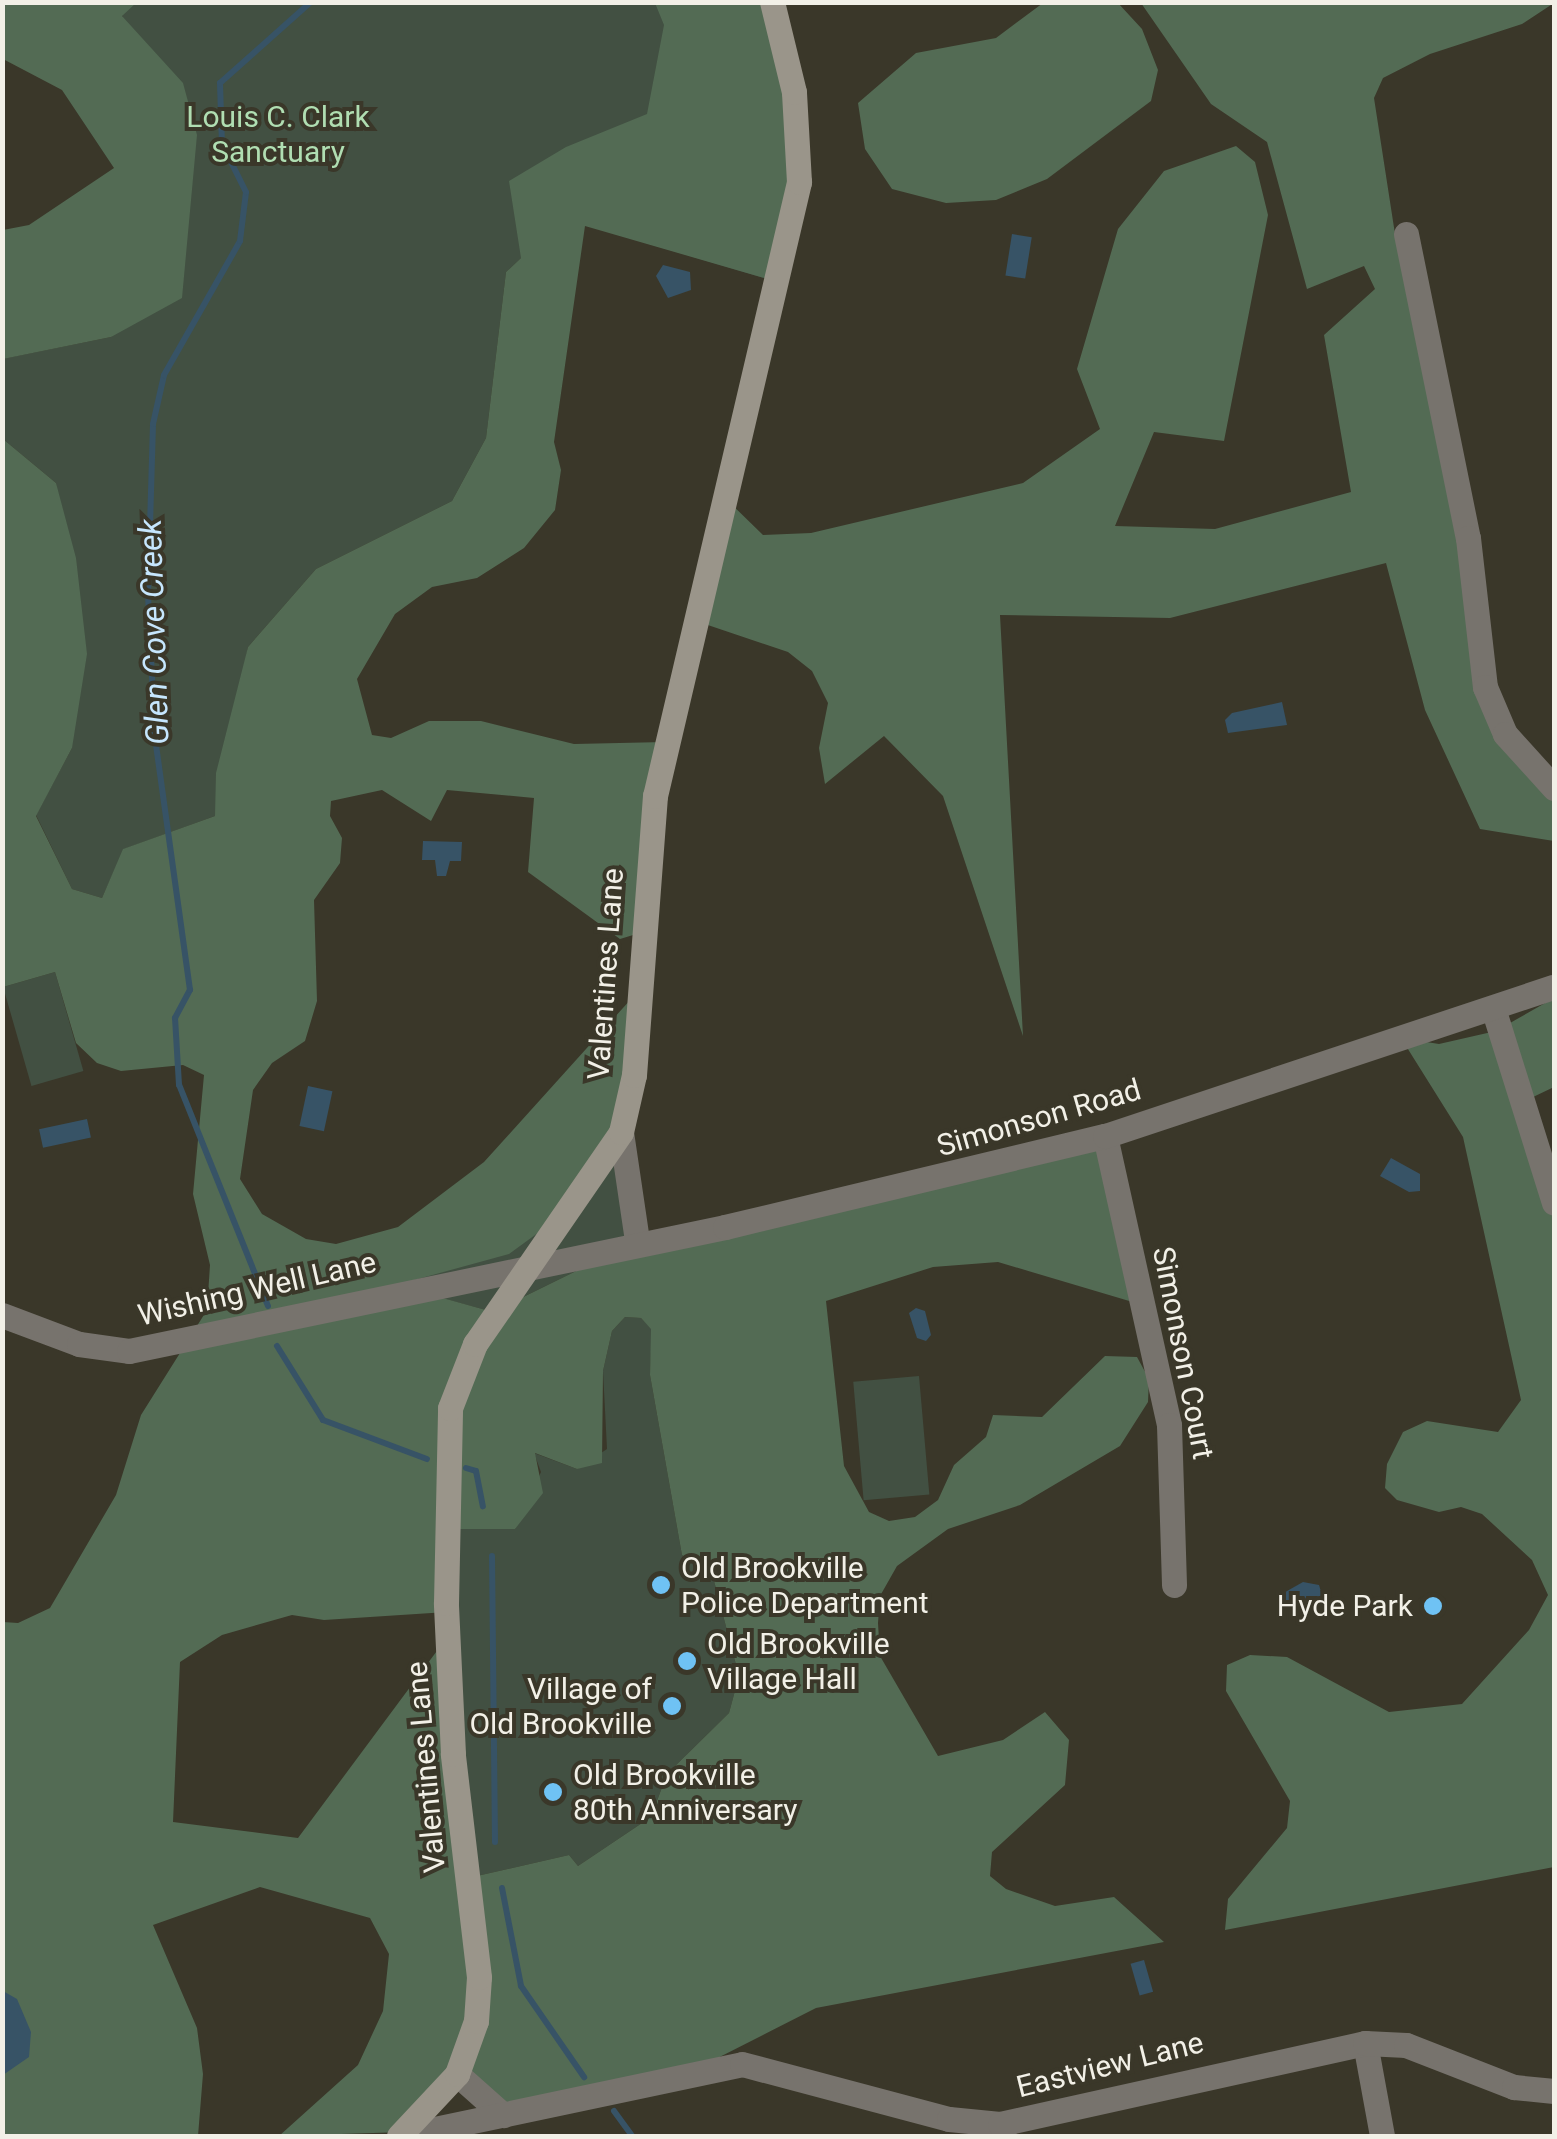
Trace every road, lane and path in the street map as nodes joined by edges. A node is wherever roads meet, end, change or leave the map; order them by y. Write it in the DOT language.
graph roads {
  1 [pos="772,2"];
  2 [pos="1406,234"];
  3 [pos="1554,788"];
  4 [pos="1554,987"];
  5 [pos="1493,1008"];
  6 [pos="621,1132"];
  7 [pos="1105,1136"];
  8 [pos="1554,1204"];
  9 [pos="637,1241"];
  10 [pos="528,1263"];
  11 [pos="2,1315"];
  12 [pos="1174,1584"];
  13 [pos="1365,2043"];
  14 [pos="457,2074"];
  15 [pos="1554,2091"];
  16 [pos="502,2115"];
  17 [pos="402,2136"];
  18 [pos="1382,2136"];
  1 -- 6 [label="street, Valentines Lane"];
  2 -- 3 [label="street"];
  4 -- 5 [label="street, Simonson Road"];
  5 -- 7 [label="street, Simonson Road"];
  5 -- 8 [label="street"];
  6 -- 9 [label="street"];
  6 -- 10 [label="street, Valentines Lane"];
  7 -- 9 [label="street, Simonson Road"];
  7 -- 12 [label="street, Simonson Court"];
  9 -- 10 [label="street, Simonson Road"];
  10 -- 11 [label="street, Wishing Well Lane"];
  10 -- 14 [label="street, Valentines Lane"];
  13 -- 15 [label="street, Eastview Lane"];
  13 -- 16 [label="street, Eastview Lane"];
  13 -- 18 [label="street"];
  14 -- 16 [label="street"];
  14 -- 17 [label="street, Valentines Lane"];
  16 -- 17 [label="street, Eastview Lane"];
}
